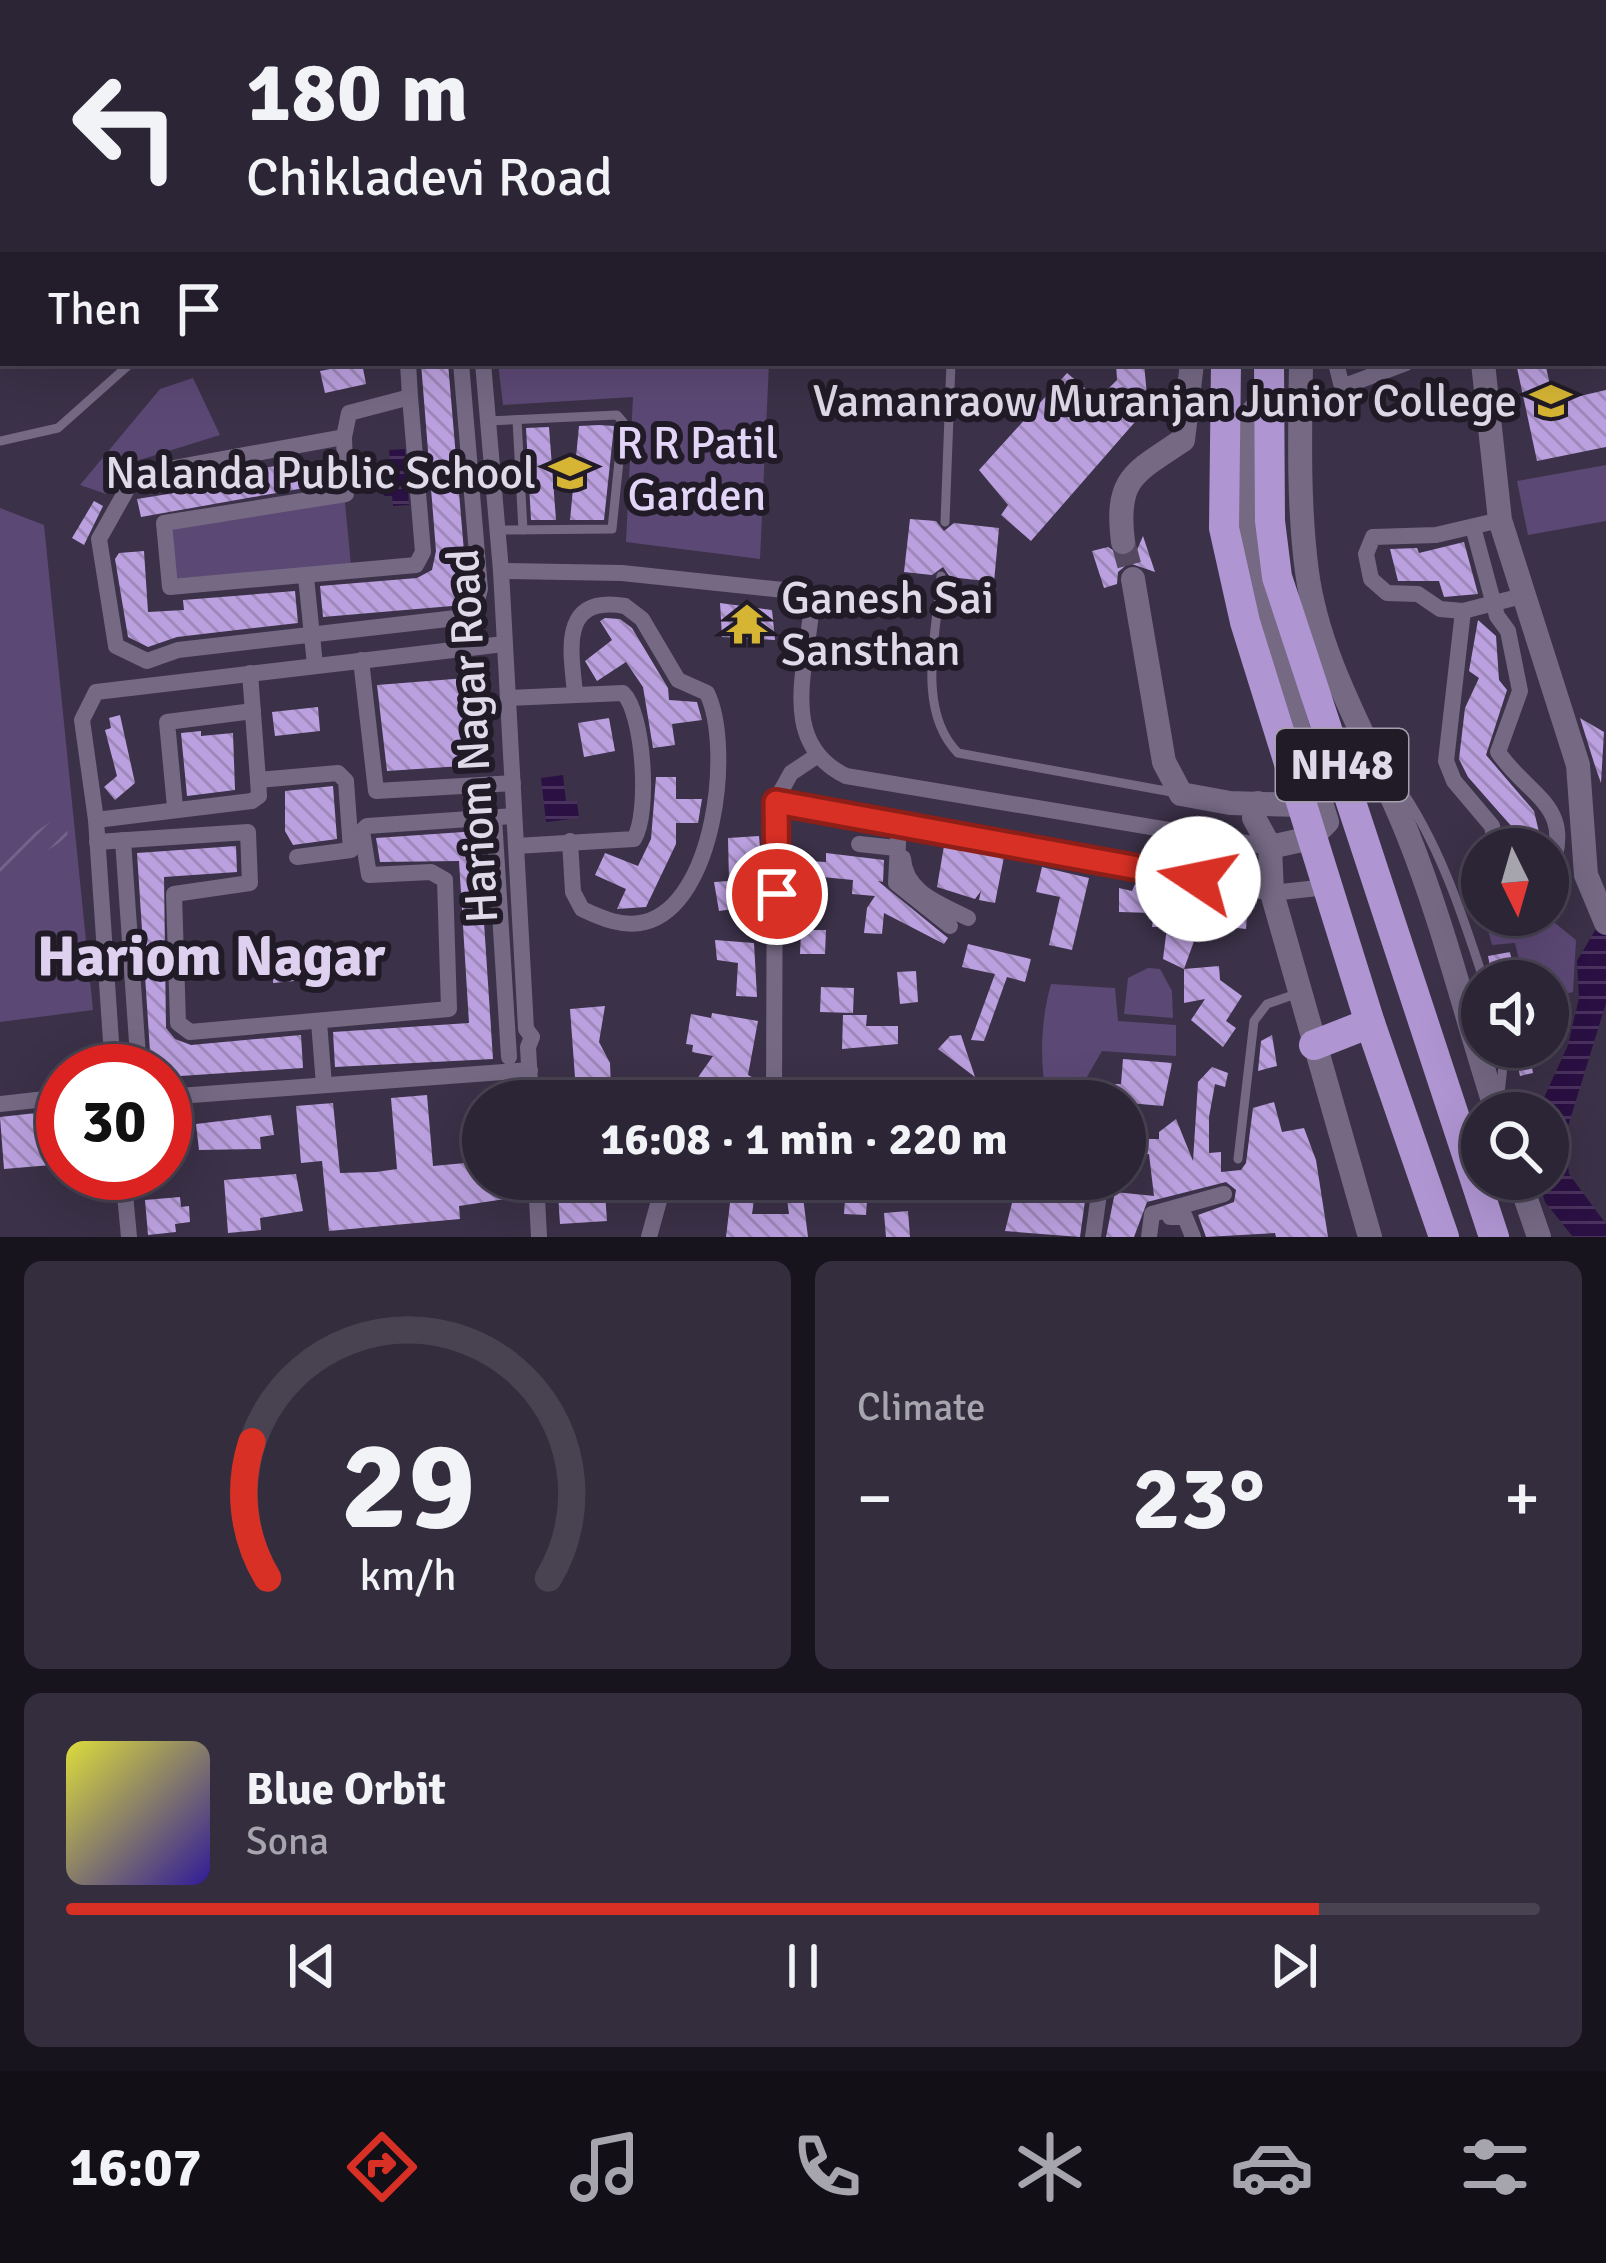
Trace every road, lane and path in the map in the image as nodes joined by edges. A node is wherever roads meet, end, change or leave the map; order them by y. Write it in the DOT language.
graph roads {
  1 [pos="128,366"];
  2 [pos="408,366"];
  3 [pos="460,366"];
  4 [pos="483,366"];
  5 [pos="951,366"];
  6 [pos="1192,366"];
  7 [pos="1226,366"];
  8 [pos="1301,366"];
  9 [pos="1337,366"];
  10 [pos="1398,366"];
  11 [pos="1483,366"];
  12 [pos="1269,378"];
  13 [pos="410,398"];
  14 [pos="517,420"];
  15 [pos="488,422"];
  16 [pos="344,437"];
  17 [pos="0,441"];
  18 [pos="1499,520"];
  19 [pos="945,522"];
  20 [pos="1473,527"];
  21 [pos="497,530"];
  22 [pos="523,530"];
  23 [pos="1123,542"];
  24 [pos="501,571"];
  25 [pos="1292,575"];
  26 [pos="941,576"];
  27 [pos="306,577"];
  28 [pos="1133,579"];
  29 [pos="1522,596"];
  30 [pos="1492,604"];
  31 [pos="1463,611"];
  32 [pos="312,634"];
  33 [pos="504,644"];
  34 [pos="130,657"];
  35 [pos="361,660"];
  36 [pos="315,665"];
  37 [pos="250,673"];
  38 [pos="134,687"];
  39 [pos="575,693"];
  40 [pos="508,698"];
  41 [pos="253,711"];
  42 [pos="1359,728"];
  43 [pos="815,757"];
  44 [pos="258,780"];
  45 [pos="513,783"];
  46 [pos="1180,794"];
  47 [pos="776,802"];
  48 [pos="1258,802"];
  49 [pos="1584,802"];
  50 [pos="1301,805"];
  51 [pos="175,807"];
  52 [pos="1549,809"];
  53 [pos="514,816"];
  54 [pos="494,818"];
  55 [pos="96,820"];
  56 [pos="903,824"];
  57 [pos="1492,828"];
  58 [pos="1554,828"];
  59 [pos="1311,838"];
  60 [pos="123,840"];
  61 [pos="98,842"];
  62 [pos="570,842"];
  63 [pos="859,844"];
  64 [pos="1270,847"];
  65 [pos="896,848"];
  66 [pos="516,851"];
  67 [pos="297,856"];
  68 [pos="496,858"];
  69 [pos="126,884"];
  70 [pos="100,885"];
  71 [pos="1327,886"];
  72 [pos="1272,893"];
  73 [pos="519,896"];
  74 [pos="499,897"];
  75 [pos="968,919"];
  76 [pos="1604,920"];
  77 [pos="950,926"];
  78 [pos="130,929"];
  79 [pos="104,932"];
  80 [pos="522,952"];
  81 [pos="502,953"];
  82 [pos="1476,960"];
  83 [pos="134,984"];
  84 [pos="107,986"];
  85 [pos="1298,994"];
  86 [pos="319,1022"];
  87 [pos="1370,1023"];
  88 [pos="522,1034"];
  89 [pos="137,1039"];
  90 [pos="111,1041"];
  91 [pos="111,1044"];
  92 [pos="137,1044"];
  93 [pos="1314,1045"];
  94 [pos="508,1057"];
  95 [pos="530,1070"];
  96 [pos="531,1080"];
  97 [pos="774,1080"];
  98 [pos="324,1085"];
  99 [pos="1488,1092"];
  100 [pos="192,1095"];
  101 [pos="36,1100"];
  102 [pos="0,1104"];
  103 [pos="1238,1159"];
  104 [pos="1224,1193"];
  105 [pos="126,1200"];
  106 [pos="537,1200"];
  107 [pos="659,1200"];
  108 [pos="1098,1200"];
  109 [pos="1527,1200"];
  110 [pos="129,1237"];
  111 [pos="539,1237"];
  112 [pos="649,1237"];
  113 [pos="1094,1237"];
  114 [pos="1153,1237"];
  115 [pos="1193,1237"];
  116 [pos="1370,1237"];
  117 [pos="1444,1237"];
  118 [pos="1494,1237"];
  119 [pos="1539,1237"];
  1 -- 17 [label="lane"];
  2 -- 13 [label="street"];
  3 -- 32 [label="street"];
  4 -- 15 [label="street, Hariom Nagar Road"];
  5 -- 19 [label="lane"];
  6 -- 23 [label="street"];
  7 -- 50 [label="highway, NH48"];
  8 -- 25 [label="street"];
  9 -- 10 [label="street"];
  11 -- 18 [label="street"];
  12 -- 25 [label="highway, NH48"];
  12 -- 59 [label="street"];
  13 -- 16 [label="street"];
  13 -- 27 [label="street"];
  14 -- 15 [label="lane"];
  14 -- 22 [label="lane"];
  14 -- 22 [label="lane"];
  15 -- 21 [label="street, Hariom Nagar Road"];
  16 -- 27 [label="street"];
  16 -- 34 [label="street"];
  18 -- 20 [label="street"];
  18 -- 29 [label="street"];
  20 -- 30 [label="street"];
  20 -- 31 [label="street"];
  21 -- 22 [label="lane"];
  21 -- 24 [label="street, Hariom Nagar Road"];
  24 -- 33 [label="street, Hariom Nagar Road"];
  24 -- 43 [label="street"];
  25 -- 42 [label="street"];
  25 -- 118 [label="highway, NH48"];
  26 -- 46 [label="lane"];
  27 -- 32 [label="street"];
  28 -- 46 [label="street"];
  29 -- 30 [label="street"];
  29 -- 49 [label="street"];
  30 -- 31 [label="street"];
  30 -- 52 [label="street"];
  31 -- 57 [label="street"];
  32 -- 34 [label="street"];
  32 -- 36 [label="street"];
  33 -- 35 [label="street"];
  33 -- 40 [label="street, Hariom Nagar Road"];
  34 -- 38 [label="street"];
  35 -- 36 [label="street"];
  35 -- 45 [label="street"];
  36 -- 37 [label="street"];
  37 -- 38 [label="street"];
  37 -- 41 [label="street"];
  38 -- 55 [label="street"];
  39 -- 40 [label="street"];
  39 -- 62 [label="street"];
  39 -- 62 [label="street"];
  40 -- 45 [label="street, Hariom Nagar Road"];
  41 -- 44 [label="street"];
  41 -- 51 [label="street"];
  42 -- 82 [label="lane"];
  42 -- 99 [label="street"];
  43 -- 47 [label="street"];
  43 -- 64 [label="street"];
  44 -- 51 [label="street"];
  44 -- 67 [label="street"];
  45 -- 53 [label="street, Hariom Nagar Road"];
  46 -- 48 [label="street"];
  47 -- 56 [label="street"];
  47 -- 97 [label="street"];
  48 -- 50 [label="street"];
  48 -- 64 [label="street"];
  49 -- 52 [label="street"];
  49 -- 76 [label="street"];
  50 -- 59 [label="highway, NH48"];
  51 -- 55 [label="street"];
  52 -- 58 [label="street"];
  53 -- 54 [label="street"];
  53 -- 66 [label="street, Hariom Nagar Road"];
  54 -- 68 [label="street"];
  54 -- 86 [label="street"];
  55 -- 61 [label="street"];
  56 -- 65 [label="street"];
  56 -- 72 [label="street"];
  56 -- 75 [label="street"];
  59 -- 64 [label="street"];
  59 -- 71 [label="highway, NH48"];
  60 -- 61 [label="street"];
  60 -- 69 [label="street"];
  60 -- 86 [label="street"];
  61 -- 70 [label="street"];
  62 -- 66 [label="street"];
  63 -- 65 [label="street"];
  64 -- 72 [label="street"];
  65 -- 77 [label="street"];
  66 -- 68 [label="street"];
  66 -- 73 [label="street, Hariom Nagar Road"];
  68 -- 74 [label="street"];
  69 -- 70 [label="street"];
  69 -- 78 [label="street"];
  70 -- 79 [label="street"];
  71 -- 72 [label="street"];
  71 -- 87 [label="highway, NH48"];
  72 -- 85 [label="street"];
  73 -- 74 [label="street"];
  73 -- 80 [label="street, Hariom Nagar Road"];
  74 -- 81 [label="street"];
  78 -- 79 [label="street"];
  78 -- 83 [label="street"];
  79 -- 84 [label="street"];
  80 -- 81 [label="street"];
  80 -- 88 [label="street, Hariom Nagar Road"];
  81 -- 88 [label="street"];
  83 -- 84 [label="street"];
  83 -- 89 [label="street"];
  84 -- 90 [label="street"];
  85 -- 93 [label="street"];
  85 -- 103 [label="lane"];
  86 -- 98 [label="street"];
  87 -- 93 [label="highway"];
  87 -- 117 [label="highway, NH48"];
  88 -- 94 [label="street"];
  88 -- 95 [label="street, Hariom Nagar Road"];
  89 -- 90 [label="street"];
  89 -- 92 [label="street"];
  90 -- 91 [label="street"];
  93 -- 116 [label="street"];
  95 -- 96 [label="street, Hariom Nagar Road"];
  95 -- 98 [label="street"];
  98 -- 100 [label="street"];
  101 -- 102 [label="street"];
  104 -- 114 [label="street"];
  105 -- 110 [label="street"];
  106 -- 111 [label="street"];
  107 -- 112 [label="street"];
  108 -- 113 [label="street"];
  109 -- 119 [label="street"];
  114 -- 115 [label="street"];
}
